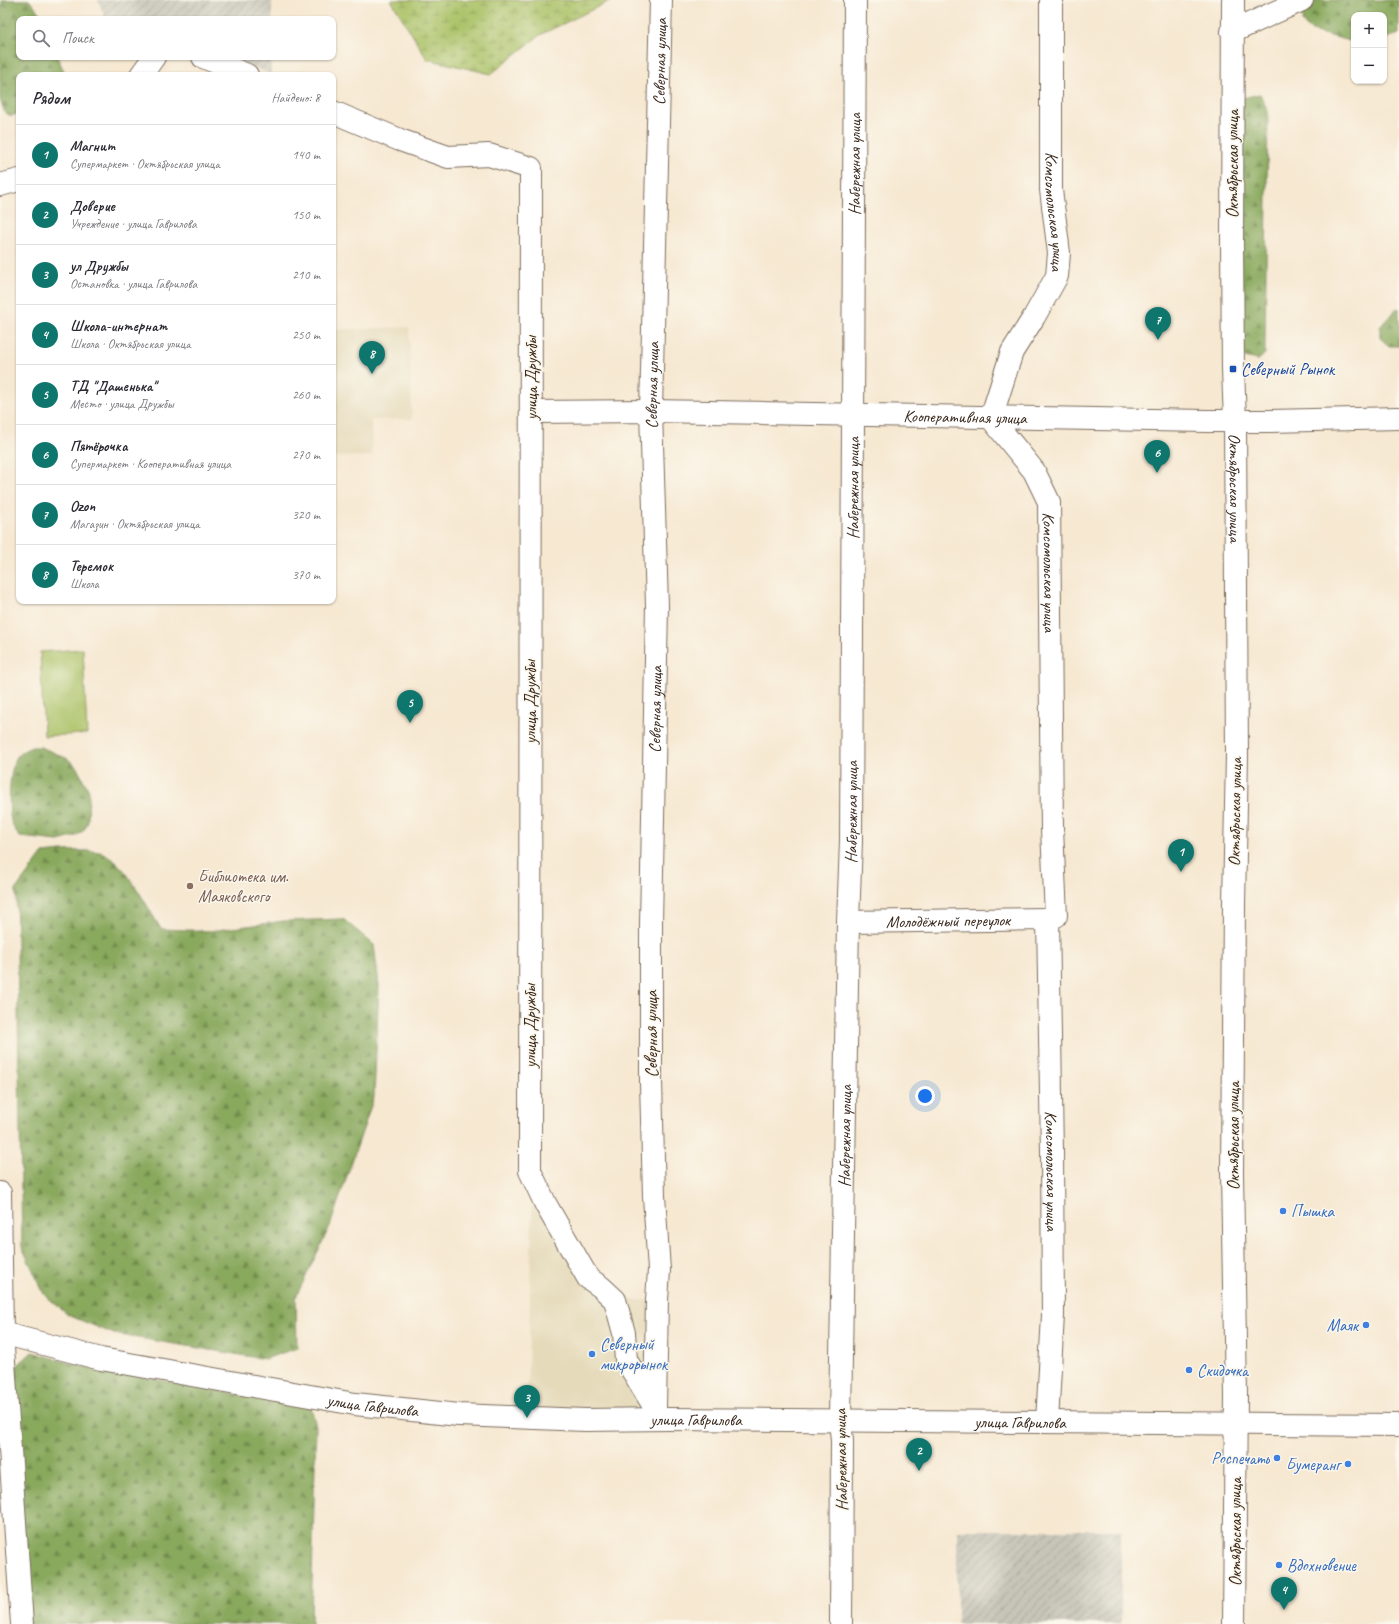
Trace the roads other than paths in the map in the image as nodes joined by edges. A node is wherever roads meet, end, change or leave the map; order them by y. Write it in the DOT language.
graph roads {
  1 [pos="661,0"];
  2 [pos="855,0"];
  3 [pos="1051,0"];
  4 [pos="1233,0"];
  5 [pos="1302,0"];
  6 [pos="1232,32"];
  7 [pos="152,60"];
  8 [pos="210,60"];
  9 [pos="143,72"];
  10 [pos="240,72"];
  11 [pos="336,113"];
  12 [pos="16,181"];
  13 [pos="0,185"];
  14 [pos="651,411"];
  15 [pos="531,412"];
  16 [pos="853,415"];
  17 [pos="991,418"];
  18 [pos="1399,418"];
  19 [pos="1236,421"];
  20 [pos="1052,918"];
  21 [pos="848,922"];
  22 [pos="0,1193"];
  23 [pos="2,1333"];
  24 [pos="655,1413"];
  25 [pos="840,1420"];
  26 [pos="1047,1422"];
  27 [pos="1236,1423"];
  28 [pos="1399,1425"];
  29 [pos="22,1624"];
  30 [pos="842,1624"];
  31 [pos="1234,1624"];
  1 -- 14 [label="street, Северная улица"];
  2 -- 16 [label="street, Набережная улица"];
  3 -- 17 [label="street, Комсомольская улица"];
  4 -- 6 [label="street, Октябрьская улица"];
  5 -- 6 [label="street"];
  6 -- 19 [label="street, Октябрьская улица"];
  7 -- 9 [label="street"];
  8 -- 10 [label="street"];
  11 -- 15 [label="street, улица Дружбы"];
  12 -- 13 [label="street"];
  14 -- 15 [label="street, Кооперативная улица"];
  14 -- 16 [label="street, Кооперативная улица"];
  14 -- 24 [label="street, Северная улица"];
  15 -- 24 [label="street, улица Дружбы"];
  16 -- 17 [label="street, Кооперативная улица"];
  16 -- 21 [label="street, Набережная улица"];
  17 -- 19 [label="street, Кооперативная улица"];
  17 -- 20 [label="street, Комсомольская улица"];
  18 -- 19 [label="street, Кооперативная улица"];
  19 -- 27 [label="street, Октябрьская улица"];
  20 -- 21 [label="street, Молодёжный переулок"];
  20 -- 26 [label="street, Комсомольская улица"];
  21 -- 25 [label="street, Набережная улица"];
  22 -- 23 [label="street"];
  23 -- 24 [label="street, улица Гаврилова"];
  23 -- 29 [label="street"];
  24 -- 25 [label="street, улица Гаврилова"];
  25 -- 26 [label="street, улица Гаврилова"];
  25 -- 30 [label="street, Набережная улица"];
  26 -- 27 [label="street, улица Гаврилова"];
  27 -- 28 [label="street, улица Гаврилова"];
  27 -- 31 [label="street, Октябрьская улица"];
}
